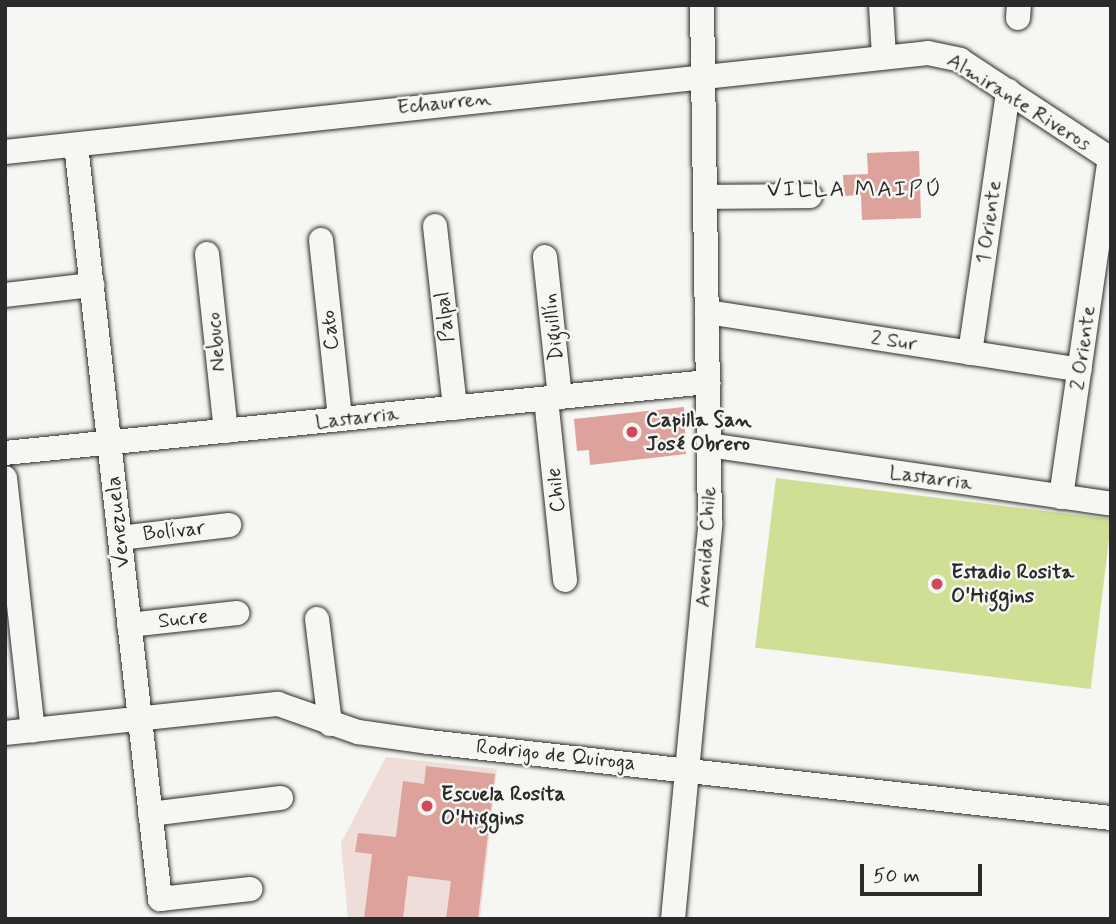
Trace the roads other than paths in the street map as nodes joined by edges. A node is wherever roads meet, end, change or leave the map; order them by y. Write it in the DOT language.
graph roads {
  1 [pos="702,5"];
  2 [pos="881,5"];
  3 [pos="884,57"];
  4 [pos="703,74"];
  5 [pos="1007,91"];
  6 [pos="76,145"];
  7 [pos="5,152"];
  8 [pos="1110,158"];
  9 [pos="810,196"];
  10 [pos="705,197"];
  11 [pos="435,226"];
  12 [pos="321,240"];
  13 [pos="207,254"];
  14 [pos="545,257"];
  15 [pos="92,285"];
  16 [pos="5,295"];
  17 [pos="707,312"];
  18 [pos="970,353"];
  19 [pos="1080,370"];
  20 [pos="708,382"];
  21 [pos="553,398"];
  22 [pos="454,408"];
  23 [pos="340,419"];
  24 [pos="226,431"];
  25 [pos="109,442"];
  26 [pos="709,445"];
  27 [pos="5,453"];
  28 [pos="5,478"];
  29 [pos="1061,497"];
  30 [pos="1111,504"];
  31 [pos="229,525"];
  32 [pos="120,538"];
  33 [pos="565,580"];
  34 [pos="237,613"];
  35 [pos="317,619"];
  36 [pos="130,625"];
  37 [pos="139,718"];
  38 [pos="330,724"];
  39 [pos="33,730"];
  40 [pos="5,733"];
  41 [pos="685,770"];
  42 [pos="281,798"];
  43 [pos="150,814"];
  44 [pos="1111,818"];
  45 [pos="250,890"];
  46 [pos="673,919"];
  1 -- 4 [label="street, Avenida Chile"];
  2 -- 3 [label="street"];
  3 -- 4 [label="street, Echaurren"];
  3 -- 5 [label="street, Almirante Riveros"];
  4 -- 6 [label="street, Echaurren"];
  4 -- 10 [label="street, Avenida Chile"];
  5 -- 8 [label="street, Almirante Riveros"];
  5 -- 18 [label="street, 1 Oriente"];
  6 -- 7 [label="street, Echaurren"];
  6 -- 15 [label="street, Venezuela"];
  8 -- 19 [label="street, 2 Oriente"];
  9 -- 10 [label="street"];
  10 -- 17 [label="street, Avenida Chile"];
  11 -- 22 [label="street, Palpal"];
  12 -- 23 [label="street, Cato"];
  13 -- 24 [label="street, Nebuco"];
  14 -- 21 [label="street, Diguillín"];
  15 -- 16 [label="street"];
  15 -- 25 [label="street, Venezuela"];
  17 -- 18 [label="street, 2 Sur"];
  17 -- 20 [label="street, Avenida Chile"];
  18 -- 19 [label="street, 2 Sur"];
  19 -- 29 [label="street, 2 Oriente"];
  20 -- 21 [label="street, Lastarria"];
  20 -- 26 [label="street, Avenida Chile"];
  21 -- 22 [label="street, Lastarria"];
  21 -- 33 [label="street, Chile"];
  22 -- 23 [label="street, Lastarria"];
  23 -- 24 [label="street, Lastarria"];
  24 -- 25 [label="street, Lastarria"];
  25 -- 27 [label="street, Lastarria"];
  25 -- 32 [label="street, Venezuela"];
  26 -- 29 [label="street, Lastarria"];
  26 -- 41 [label="street, Avenida Chile"];
  28 -- 39 [label="street"];
  29 -- 30 [label="street, Lastarria"];
  31 -- 32 [label="street, Bolívar"];
  32 -- 36 [label="street, Venezuela"];
  34 -- 36 [label="street, Sucre"];
  35 -- 38 [label="street"];
  36 -- 37 [label="street, Venezuela"];
  37 -- 38 [label="street, Rodrigo de Quiroga"];
  37 -- 39 [label="street, Rodrigo de Quiroga"];
  37 -- 43 [label="street, Venezuela"];
  38 -- 41 [label="street, Rodrigo de Quiroga"];
  39 -- 40 [label="street, Rodrigo de Quiroga"];
  41 -- 44 [label="street, Rodrigo de Quiroga"];
  41 -- 46 [label="street, Avenida Chile"];
  42 -- 43 [label="street"];
  43 -- 45 [label="street, Venezuela"];
}
